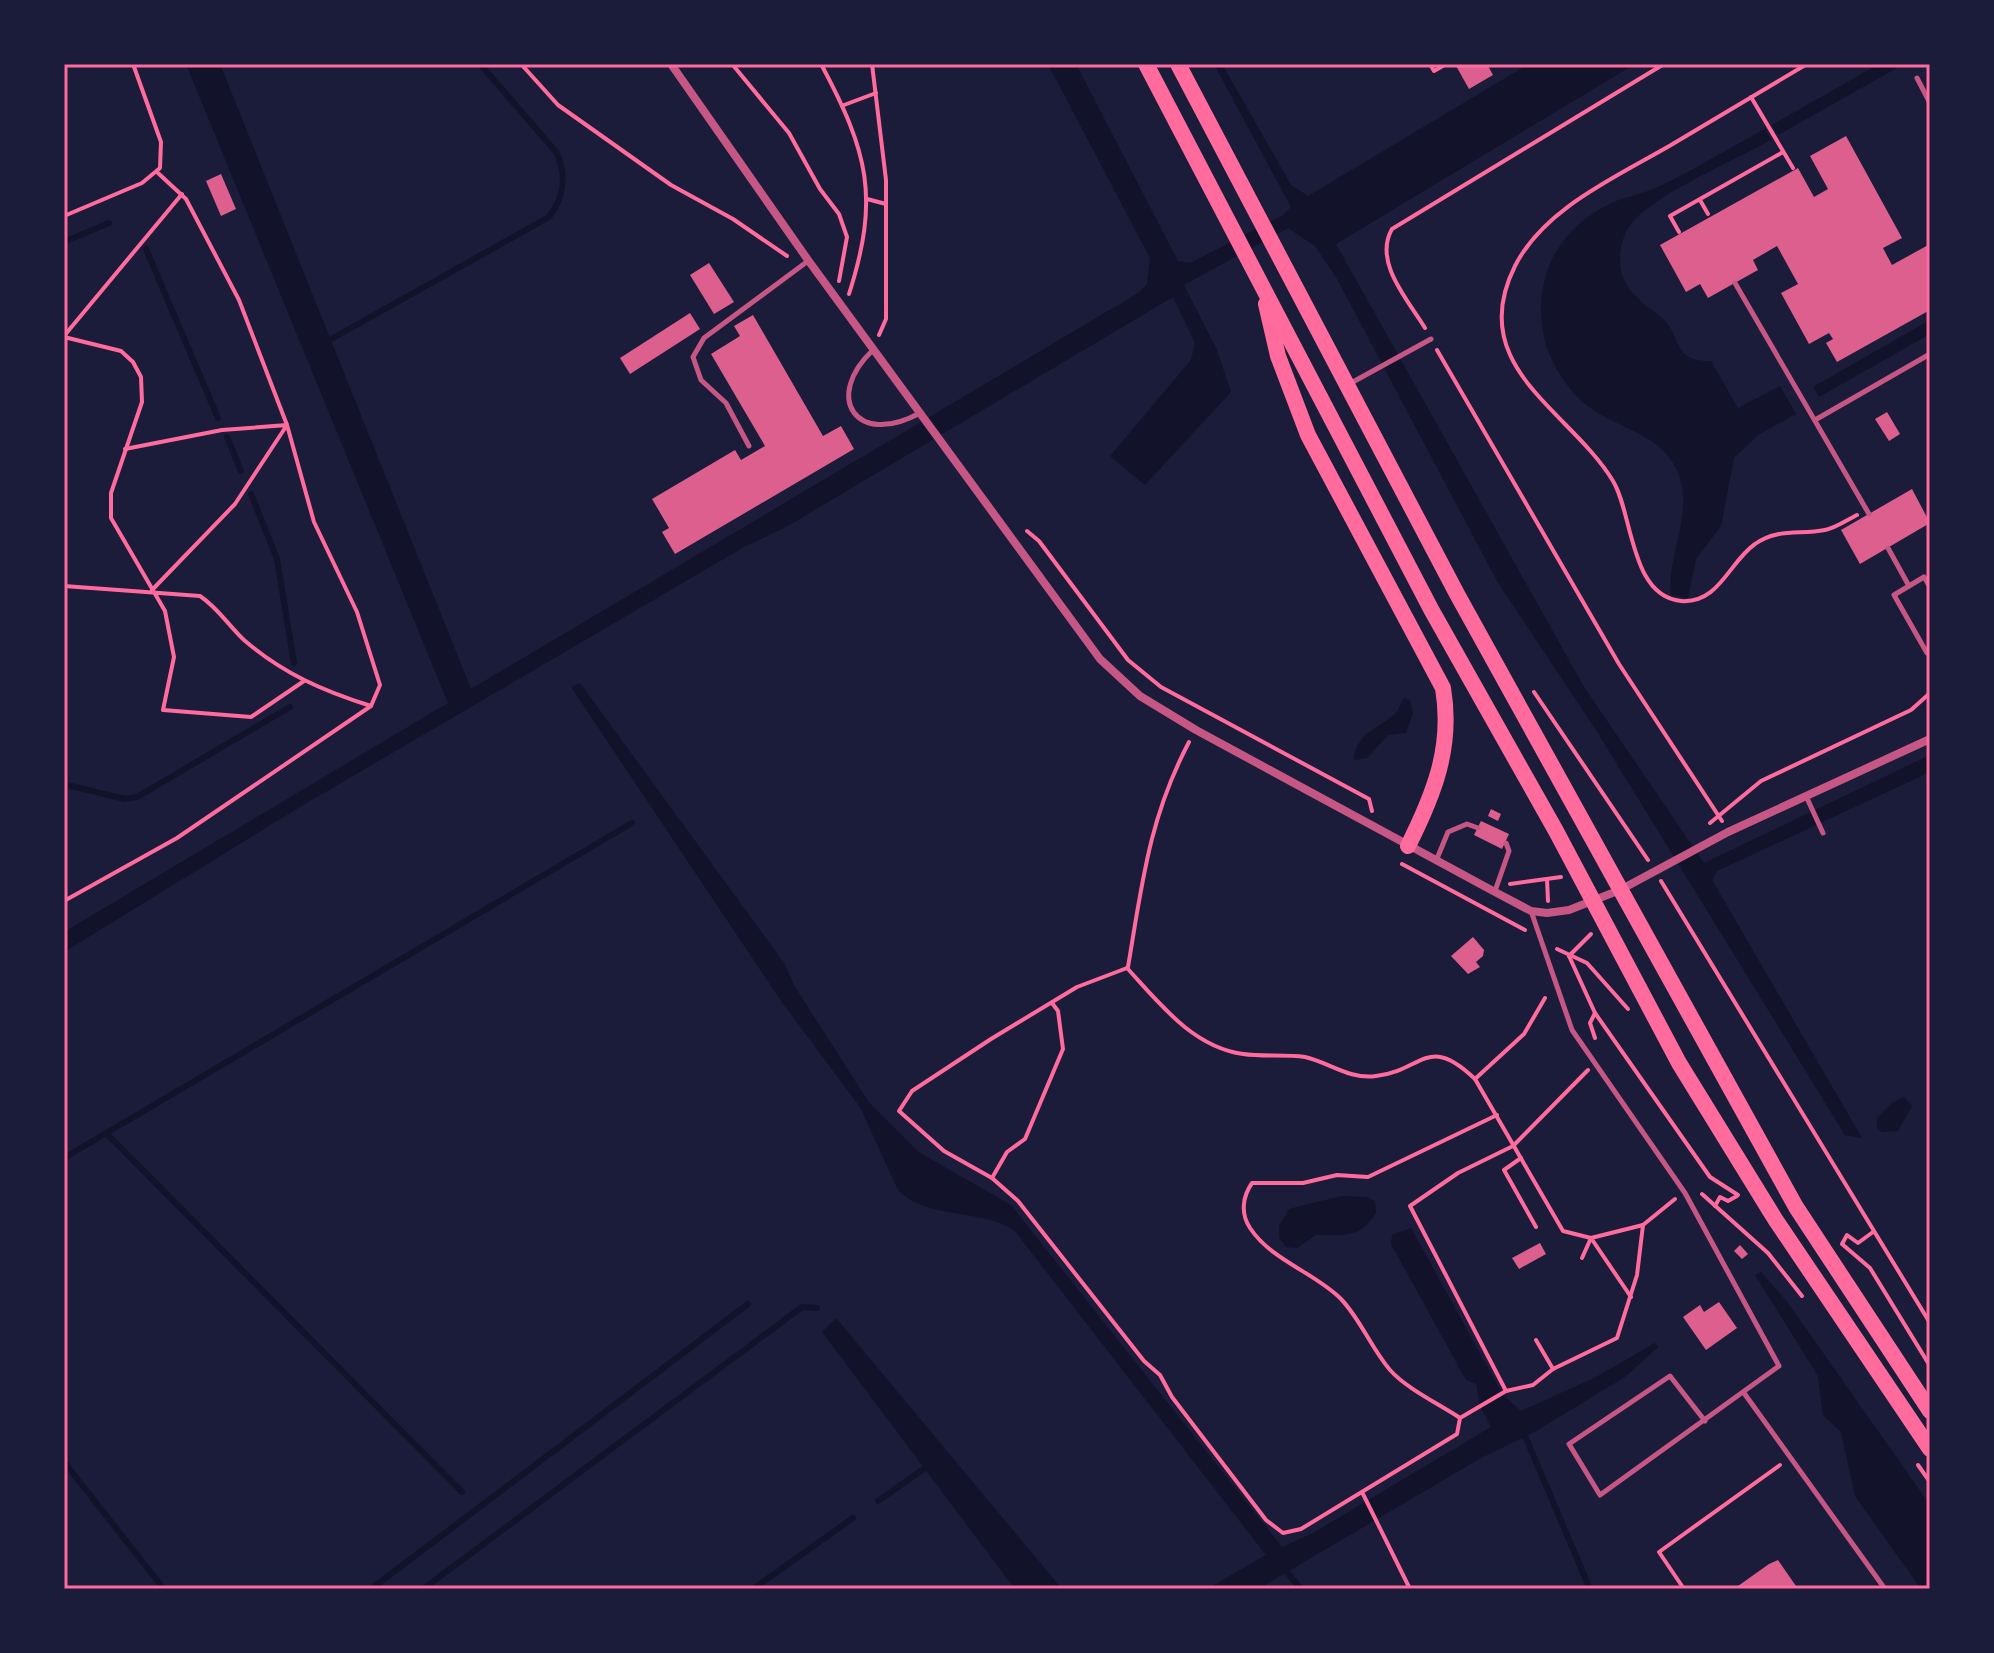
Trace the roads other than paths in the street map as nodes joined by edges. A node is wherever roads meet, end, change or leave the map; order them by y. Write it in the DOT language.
graph roads {
  1 [pos="671,64"];
  2 [pos="1146,64"];
  3 [pos="1178,64"];
  4 [pos="1917,78"];
  5 [pos="1930,103"];
  6 [pos="808,260"];
  7 [pos="1261,279"];
  8 [pos="1735,283"];
  9 [pos="1431,339"];
  10 [pos="874,349"];
  11 [pos="1930,354"];
  12 [pos="1348,385"];
  13 [pos="920,413"];
  14 [pos="1815,420"];
  15 [pos="749,446"];
  16 [pos="1868,512"];
  17 [pos="1888,548"];
  18 [pos="1909,586"];
  19 [pos="1930,587"];
  20 [pos="1930,652"];
  21 [pos="1930,739"];
  22 [pos="1807,799"];
  23 [pos="1478,828"];
  24 [pos="1822,830"];
  25 [pos="1506,843"];
  26 [pos="1408,846"];
  27 [pos="1436,861"];
  28 [pos="1620,890"];
  29 [pos="1495,892"];
  30 [pos="1593,900"];
  31 [pos="1531,911"];
  32 [pos="1744,1393"];
  33 [pos="1930,1411"];
  34 [pos="1705,1421"];
  35 [pos="1930,1449"];
  36 [pos="1885,1589"];
  1 -- 6 [label="street"];
  2 -- 7 [label="main road"];
  3 -- 12 [label="main road"];
  4 -- 5 [label="lane"];
  6 -- 10 [label="street"];
  6 -- 15 [label="lane"];
  7 -- 26 [label="main road"];
  7 -- 30 [label="main road"];
  8 -- 14 [label="lane"];
  9 -- 12 [label="lane"];
  10 -- 13 [label="street"];
  10 -- 13 [label="lane"];
  11 -- 14 [label="lane"];
  12 -- 28 [label="main road"];
  13 -- 26 [label="street"];
  14 -- 16 [label="lane"];
  17 -- 18 [label="lane"];
  18 -- 19 [label="lane"];
  18 -- 20 [label="lane"];
  21 -- 22 [label="street"];
  22 -- 24 [label="lane"];
  22 -- 28 [label="street"];
  23 -- 27 [label="lane"];
  25 -- 29 [label="lane"];
  26 -- 27 [label="street"];
  27 -- 29 [label="street"];
  28 -- 30 [label="street"];
  28 -- 33 [label="main road"];
  29 -- 31 [label="street"];
  30 -- 31 [label="street"];
  30 -- 35 [label="main road"];
  31 -- 32 [label="lane"];
  32 -- 34 [label="lane"];
  32 -- 36 [label="lane"];
  34 -- 34 [label="lane"];
}
